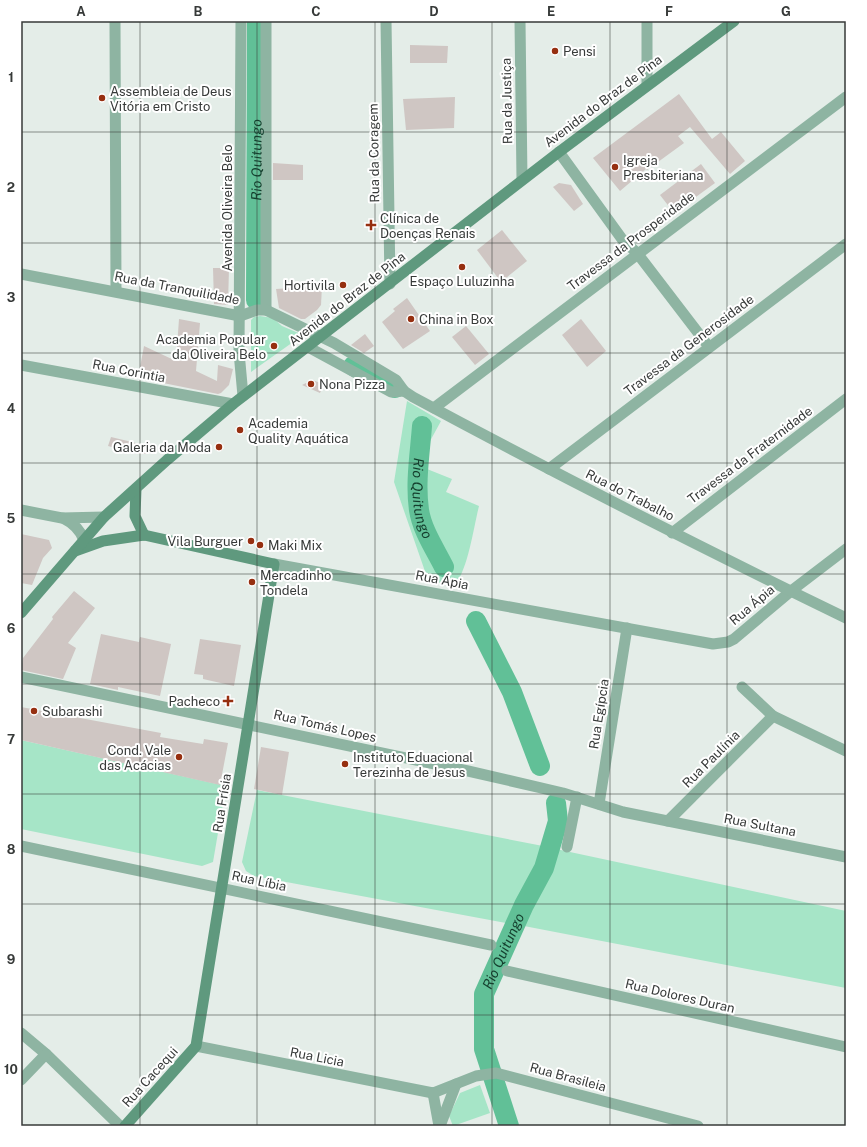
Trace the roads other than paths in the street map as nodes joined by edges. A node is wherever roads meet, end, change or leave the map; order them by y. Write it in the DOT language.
graph roads {
  1 [pos="115,21"];
  2 [pos="241,21"];
  3 [pos="266,21"];
  4 [pos="386,21"];
  5 [pos="520,21"];
  6 [pos="647,21"];
  7 [pos="734,21"];
  8 [pos="647,84"];
  9 [pos="846,97"];
  10 [pos="559,152"];
  11 [pos="522,180"];
  12 [pos="846,244"];
  13 [pos="637,253"];
  14 [pos="21,274"];
  15 [pos="390,284"];
  16 [pos="116,291"];
  17 [pos="266,310"];
  18 [pos="240,316"];
  19 [pos="322,337"];
  20 [pos="308,347"];
  21 [pos="709,347"];
  22 [pos="21,365"];
  23 [pos="404,391"];
  24 [pos="243,396"];
  25 [pos="846,399"];
  26 [pos="233,404"];
  27 [pos="434,408"];
  28 [pos="549,470"];
  29 [pos="136,489"];
  30 [pos="21,510"];
  31 [pos="104,517"];
  32 [pos="62,518"];
  33 [pos="672,533"];
  34 [pos="144,535"];
  35 [pos="84,540"];
  36 [pos="846,549"];
  37 [pos="73,552"];
  38 [pos="274,564"];
  39 [pos="791,591"];
  40 [pos="21,613"];
  41 [pos="846,618"];
  42 [pos="627,628"];
  43 [pos="21,677"];
  44 [pos="742,687"];
  45 [pos="773,716"];
  46 [pos="248,724"];
  47 [pos="846,751"];
  48 [pos="578,797"];
  49 [pos="599,804"];
  50 [pos="668,821"];
  51 [pos="21,846"];
  52 [pos="567,847"];
  53 [pos="846,857"];
  54 [pos="222,887"];
  55 [pos="491,945"];
  56 [pos="507,971"];
  57 [pos="21,1033"];
  58 [pos="196,1046"];
  59 [pos="846,1047"];
  60 [pos="46,1054"];
  61 [pos="21,1080"];
  62 [pos="456,1084"];
  63 [pos="433,1093"];
  64 [pos="120,1126"];
  65 [pos="125,1126"];
  66 [pos="440,1126"];
  67 [pos="698,1126"];
  1 -- 16 [label="street"];
  2 -- 18 [label="street, Avenida Oliveira Belo"];
  3 -- 17 [label="street"];
  4 -- 15 [label="street, Rua da Coragem"];
  5 -- 11 [label="street, Rua da Justiça"];
  6 -- 8 [label="street"];
  7 -- 8 [label="main road, Avenida do Braz de Pina"];
  8 -- 10 [label="main road, Avenida do Braz de Pina"];
  9 -- 13 [label="street, Travessa da Prosperidade"];
  10 -- 11 [label="main road, Avenida do Braz de Pina"];
  10 -- 13 [label="street"];
  11 -- 15 [label="main road, Avenida do Braz de Pina"];
  12 -- 21 [label="street, Travessa da Generosidade"];
  13 -- 21 [label="street"];
  13 -- 27 [label="street, Travessa da Prosperidade"];
  14 -- 16 [label="street, Rua da Tranquilidade"];
  15 -- 19 [label="main road, Avenida do Braz de Pina"];
  16 -- 18 [label="street, Rua da Tranquilidade"];
  17 -- 18 [label="street, Rua da Tranquilidade"];
  17 -- 19 [label="street"];
  18 -- 24 [label="street, Avenida Oliveira Belo"];
  19 -- 20 [label="main road, Avenida do Braz de Pina"];
  19 -- 23 [label="street, Rua do Trabalho"];
  20 -- 23 [label="street, Rua do Trabalho"];
  20 -- 24 [label="main road, Avenida do Braz de Pina"];
  21 -- 28 [label="street, Travessa da Generosidade"];
  22 -- 26 [label="street, Rua Corintia"];
  23 -- 27 [label="street, Rua do Trabalho"];
  24 -- 26 [label="main road, Avenida do Braz de Pina"];
  25 -- 33 [label="street, Travessa da Fraternidade"];
  26 -- 29 [label="main road, Avenida do Braz de Pina"];
  27 -- 28 [label="street, Rua do Trabalho"];
  28 -- 33 [label="street, Rua do Trabalho"];
  29 -- 31 [label="main road, Avenida do Braz de Pina"];
  29 -- 34 [label="main road"];
  30 -- 32 [label="street"];
  31 -- 32 [label="street"];
  31 -- 35 [label="main road, Avenida do Braz de Pina"];
  32 -- 35 [label="street"];
  33 -- 39 [label="street, Rua do Trabalho"];
  34 -- 37 [label="main road, Rua Ápia"];
  34 -- 38 [label="main road, Rua Ápia"];
  35 -- 37 [label="main road, Avenida do Braz de Pina"];
  36 -- 39 [label="street, Rua Ápia"];
  37 -- 40 [label="main road, Avenida do Braz de Pina"];
  38 -- 42 [label="street, Rua Ápia"];
  38 -- 46 [label="main road, Rua Frísia"];
  39 -- 41 [label="street, Rua do Trabalho"];
  39 -- 42 [label="street, Rua Ápia"];
  42 -- 49 [label="street, Rua Egípcia"];
  43 -- 46 [label="street, Rua Tomás Lopes"];
  44 -- 45 [label="street"];
  45 -- 47 [label="street"];
  45 -- 50 [label="street, Rua Paulínia"];
  46 -- 48 [label="street, Rua Tomás Lopes"];
  46 -- 54 [label="main road, Rua Frísia"];
  48 -- 49 [label="street, Rua Tomás Lopes"];
  48 -- 52 [label="street"];
  49 -- 50 [label="street, Rua Tomás Lopes"];
  50 -- 53 [label="street, Rua Sultana"];
  51 -- 54 [label="street, Rua Líbia"];
  54 -- 55 [label="street, Rua Líbia"];
  54 -- 58 [label="main road, Rua Frísia"];
  56 -- 59 [label="street, Rua Dolores Duran"];
  57 -- 60 [label="street"];
  58 -- 63 [label="street, Rua Licia"];
  58 -- 65 [label="main road, Rua Cacequi"];
  60 -- 61 [label="street"];
  60 -- 64 [label="street"];
  62 -- 63 [label="street, Rua Brasileia"];
  62 -- 66 [label="street"];
  62 -- 67 [label="street, Rua Brasileia"];
  63 -- 66 [label="street"];
}
